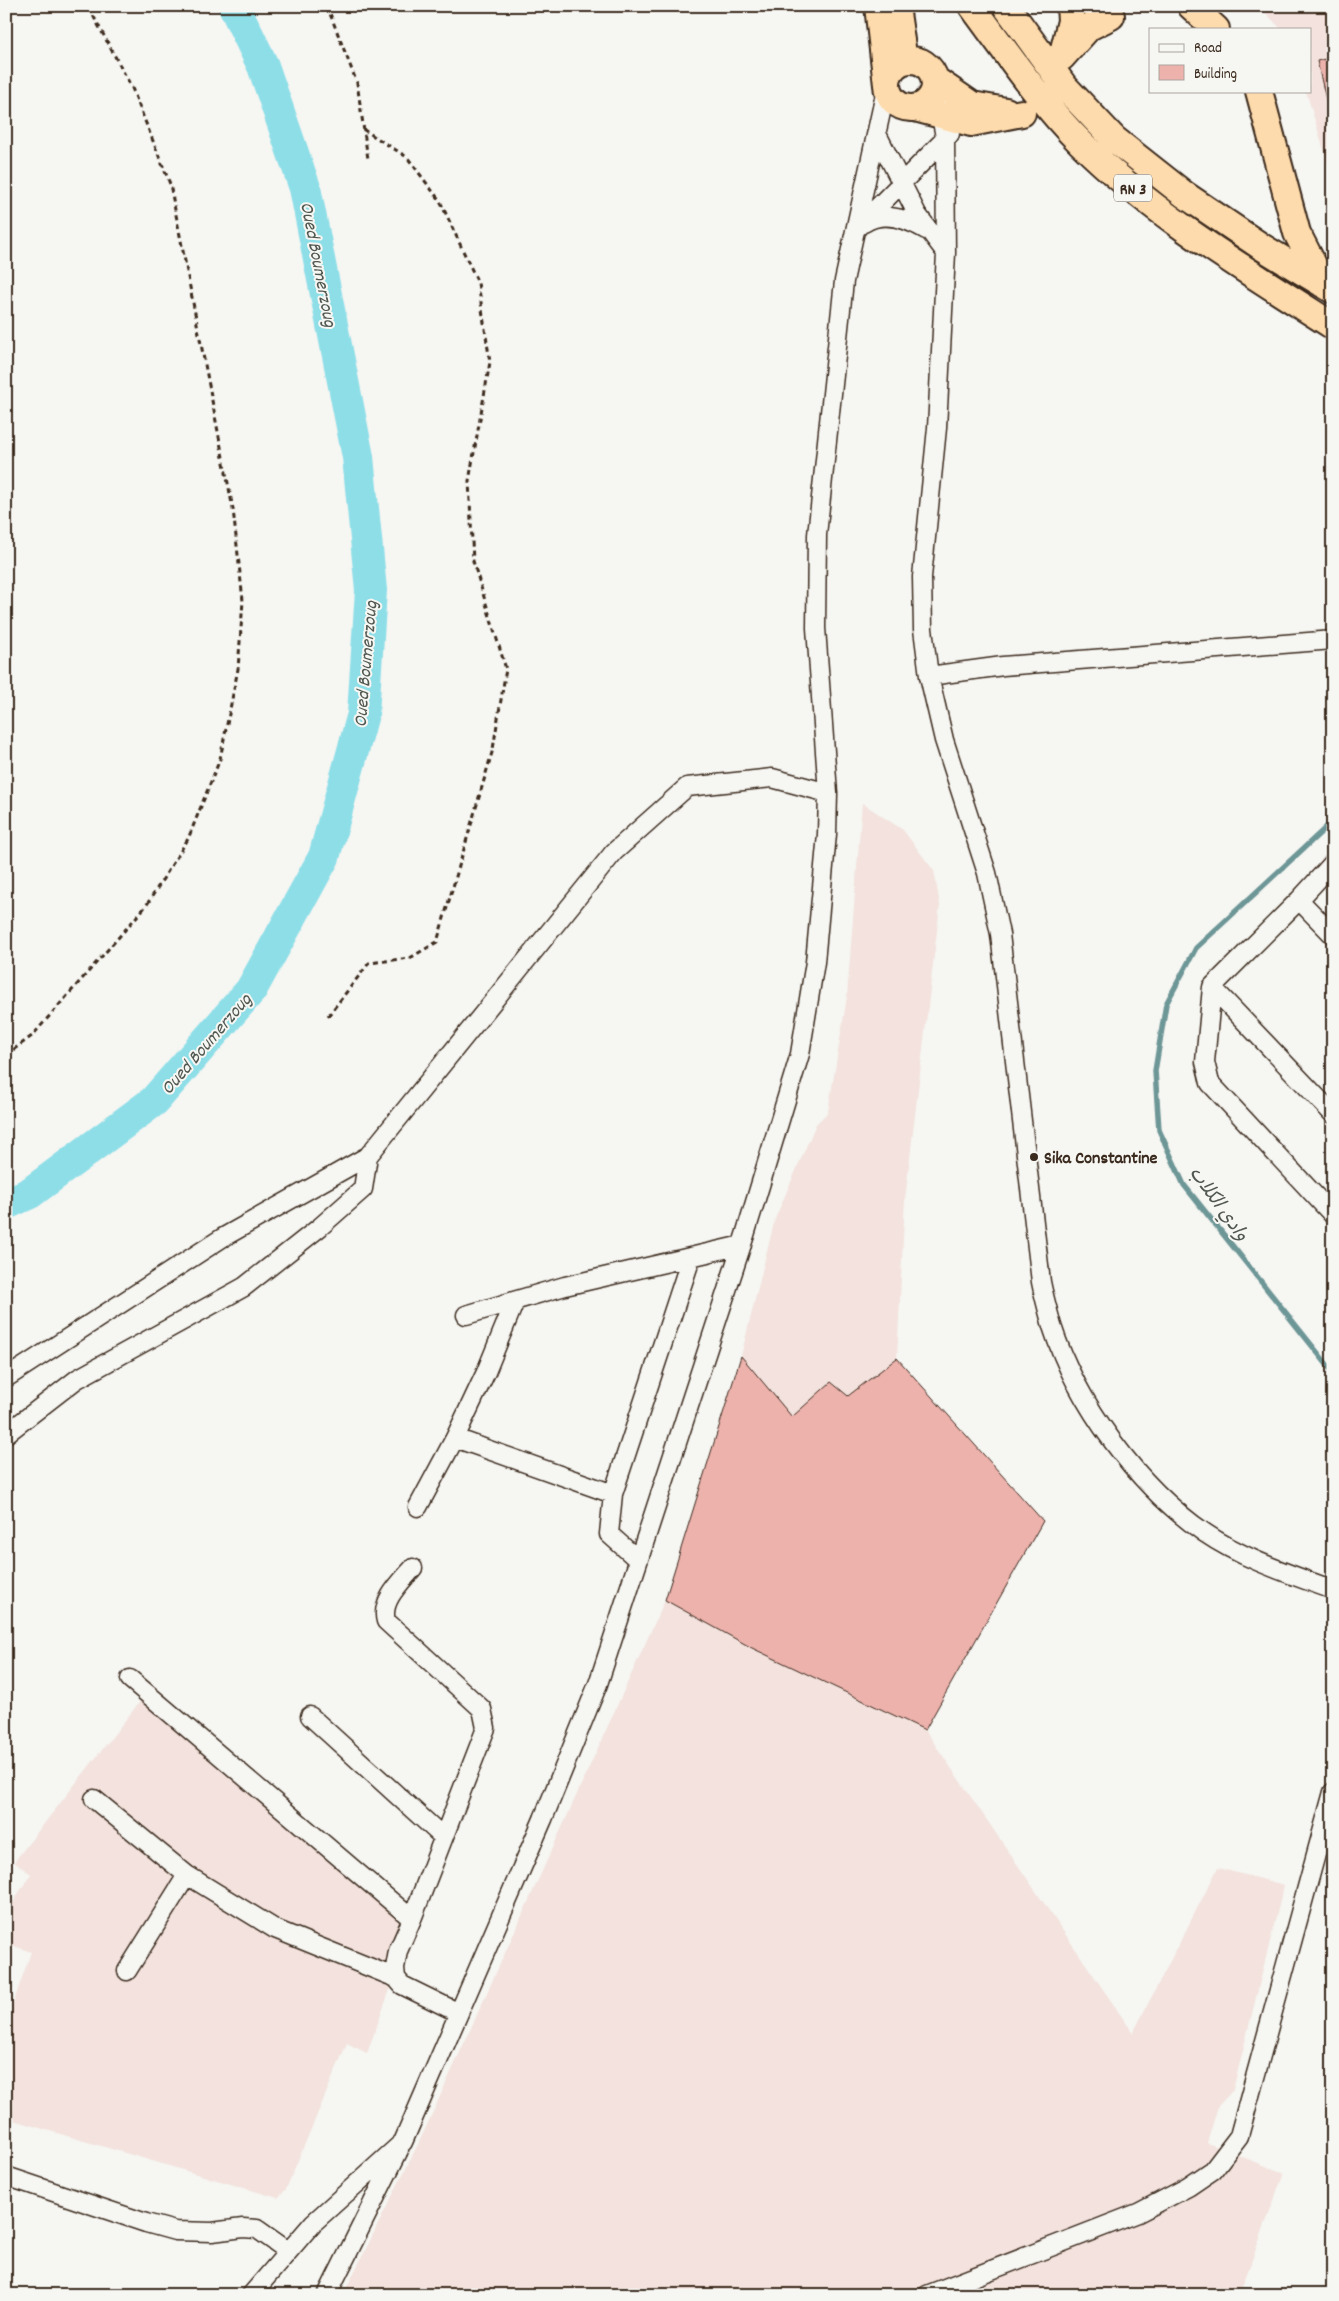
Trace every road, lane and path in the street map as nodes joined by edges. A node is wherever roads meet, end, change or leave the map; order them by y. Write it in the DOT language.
graph roads {
  1 [pos="88,6"];
  2 [pos="327,6"];
  3 [pos="878,6"];
  4 [pos="896,6"];
  5 [pos="972,6"];
  6 [pos="1006,6"];
  7 [pos="1070,6"];
  8 [pos="1075,6"];
  9 [pos="1191,6"];
  10 [pos="1117,11"];
  11 [pos="1215,28"];
  12 [pos="904,62"];
  13 [pos="934,80"];
  14 [pos="887,86"];
  15 [pos="1259,92"];
  16 [pos="915,108"];
  17 [pos="944,126"];
  18 [pos="364,130"];
  19 [pos="877,134"];
  20 [pos="368,159"];
  21 [pos="902,184"];
  22 [pos="857,228"];
  23 [pos="931,233"];
  24 [pos="946,253"];
  25 [pos="1328,287"];
  26 [pos="1333,326"];
  27 [pos="1333,640"];
  28 [pos="929,676"];
  29 [pos="828,793"];
  30 [pos="1333,863"];
  31 [pos="1299,900"];
  32 [pos="1333,935"];
  33 [pos="1212,987"];
  34 [pos="328,1016"];
  35 [pos="6,1055"];
  36 [pos="1333,1114"];
  37 [pos="368,1156"];
  38 [pos="1333,1215"];
  39 [pos="742,1245"];
  40 [pos="691,1258"];
  41 [pos="515,1301"];
  42 [pos="466,1315"];
  43 [pos="6,1378"];
  44 [pos="6,1434"];
  45 [pos="455,1438"];
  46 [pos="613,1494"];
  47 [pos="418,1507"];
  48 [pos="637,1559"];
  49 [pos="414,1568"];
  50 [pos="1333,1590"];
  51 [pos="130,1679"];
  52 [pos="310,1716"];
  53 [pos="1333,1792"];
  54 [pos="94,1799"];
  55 [pos="442,1836"];
  56 [pos="187,1874"];
  57 [pos="412,1919"];
  58 [pos="127,1972"];
  59 [pos="396,1978"];
  60 [pos="459,2013"];
  61 [pos="403,2142"];
  62 [pos="6,2176"];
  63 [pos="288,2251"];
  64 [pos="951,2291"];
  65 [pos="251,2295"];
  66 [pos="327,2295"];
  67 [pos="927,2295"];
  1 -- 35 [label="path"];
  2 -- 18 [label="path"];
  3 -- 14 [label="highway"];
  4 -- 12 [label="highway"];
  5 -- 26 [label="highway, RN 3"];
  6 -- 25 [label="highway, RN 3"];
  7 -- 10 [label="highway"];
  8 -- 10 [label="highway"];
  9 -- 11 [label="highway"];
  12 -- 13 [label="highway"];
  12 -- 14 [label="highway"];
  13 -- 16 [label="highway"];
  13 -- 17 [label="street"];
  13 -- 17 [label="highway"];
  14 -- 16 [label="highway"];
  14 -- 19 [label="street"];
  15 -- 25 [label="highway"];
  16 -- 17 [label="highway"];
  17 -- 21 [label="street"];
  17 -- 24 [label="street"];
  18 -- 20 [label="path"];
  18 -- 34 [label="path"];
  19 -- 21 [label="street"];
  19 -- 22 [label="street"];
  21 -- 22 [label="street"];
  21 -- 23 [label="street"];
  22 -- 23 [label="street"];
  22 -- 29 [label="street"];
  23 -- 24 [label="street"];
  24 -- 28 [label="street"];
  27 -- 28 [label="street"];
  28 -- 50 [label="street"];
  29 -- 37 [label="street"];
  29 -- 39 [label="street"];
  30 -- 31 [label="street"];
  31 -- 32 [label="street"];
  31 -- 33 [label="street"];
  33 -- 36 [label="street"];
  33 -- 38 [label="street"];
  37 -- 43 [label="street"];
  37 -- 44 [label="street"];
  39 -- 40 [label="street"];
  39 -- 48 [label="street"];
  40 -- 41 [label="street"];
  40 -- 46 [label="street"];
  41 -- 42 [label="street"];
  41 -- 45 [label="street"];
  45 -- 46 [label="street"];
  45 -- 47 [label="street"];
  46 -- 48 [label="street"];
  48 -- 60 [label="street"];
  49 -- 55 [label="street"];
  51 -- 57 [label="street"];
  52 -- 55 [label="street"];
  53 -- 64 [label="street"];
  54 -- 56 [label="street"];
  55 -- 57 [label="street"];
  56 -- 58 [label="street"];
  56 -- 59 [label="street"];
  57 -- 59 [label="street"];
  59 -- 60 [label="street"];
  60 -- 61 [label="street"];
  61 -- 63 [label="street"];
  61 -- 66 [label="street"];
  62 -- 63 [label="street"];
  63 -- 65 [label="street"];
  64 -- 67 [label="street"];
}
